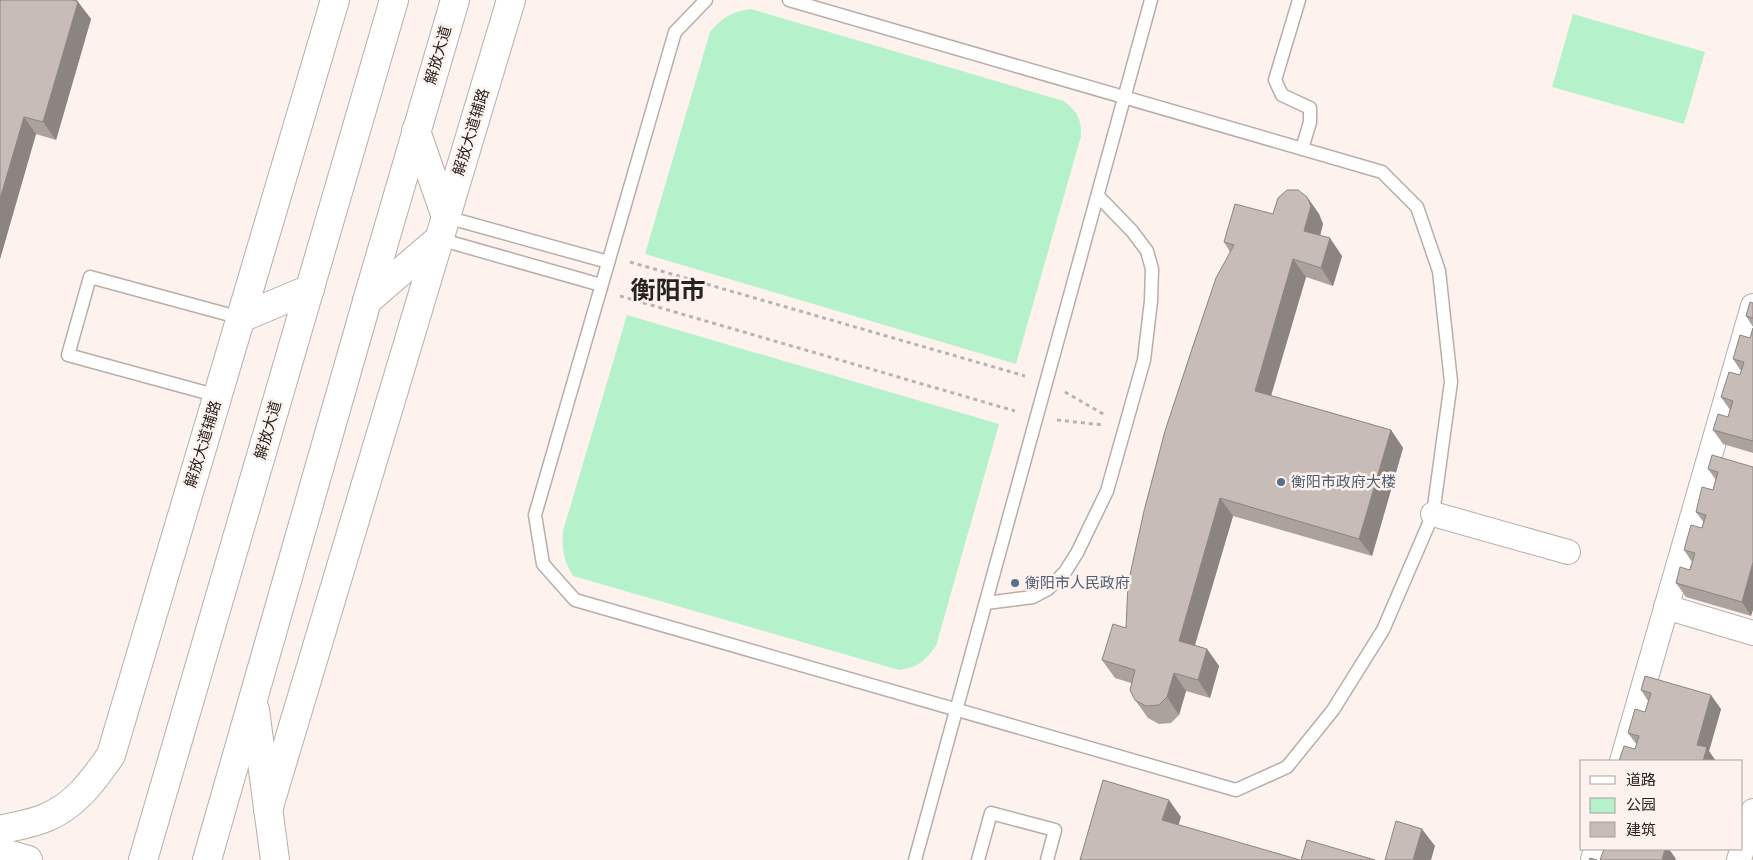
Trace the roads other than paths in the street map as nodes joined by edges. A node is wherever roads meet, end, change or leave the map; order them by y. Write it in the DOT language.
graph roads {
  1 [pos="335,0"];
  2 [pos="394,0"];
  3 [pos="455,0"];
  4 [pos="511,0"];
  5 [pos="706,0"];
  6 [pos="790,0"];
  7 [pos="1151,0"];
  8 [pos="1298,0"];
  9 [pos="1125,98"];
  10 [pos="416,131"];
  11 [pos="1302,149"];
  12 [pos="1098,196"];
  13 [pos="442,228"];
  14 [pos="609,259"];
  15 [pos="601,288"];
  16 [pos="310,289"];
  17 [pos="367,300"];
  18 [pos="1753,306"];
  19 [pos="241,318"];
  20 [pos="218,396"];
  21 [pos="1433,514"];
  22 [pos="1568,552"];
  23 [pos="986,603"];
  24 [pos="1666,607"];
  25 [pos="1753,632"];
  26 [pos="253,698"];
  27 [pos="957,709"];
  28 [pos="1622,760"];
  29 [pos="268,810"];
  30 [pos="1753,811"];
  31 [pos="0,830"];
  32 [pos="1743,846"];
  33 [pos="0,852"];
  34 [pos="28,860"];
  35 [pos="143,860"];
  36 [pos="207,860"];
  37 [pos="275,860"];
  38 [pos="915,860"];
  39 [pos="978,860"];
  40 [pos="1047,860"];
  1 -- 19 [label="main road, 解放大道辅路"];
  2 -- 16 [label="main road, 解放大道"];
  3 -- 10 [label="main road, 解放大道"];
  4 -- 13 [label="main road, 解放大道辅路"];
  5 -- 14 [label="lane"];
  6 -- 9 [label="lane"];
  7 -- 9 [label="lane"];
  8 -- 11 [label="lane"];
  9 -- 11 [label="lane"];
  9 -- 12 [label="lane"];
  10 -- 13 [label="main road"];
  10 -- 17 [label="main road, 解放大道"];
  11 -- 21 [label="lane"];
  12 -- 23 [label="lane"];
  12 -- 23 [label="lane"];
  13 -- 14 [label="lane"];
  13 -- 15 [label="lane"];
  13 -- 17 [label="main road"];
  13 -- 29 [label="main road, 解放大道辅路"];
  14 -- 15 [label="lane"];
  15 -- 27 [label="lane"];
  16 -- 19 [label="main road"];
  16 -- 35 [label="main road, 解放大道"];
  17 -- 26 [label="main road, 解放大道"];
  18 -- 24 [label="street"];
  19 -- 20 [label="main road, 解放大道辅路"];
  19 -- 20 [label="lane"];
  20 -- 31 [label="main road, 解放大道辅路"];
  21 -- 22 [label="street"];
  21 -- 27 [label="lane"];
  23 -- 27 [label="lane"];
  24 -- 25 [label="street"];
  24 -- 28 [label="street"];
  26 -- 29 [label="main road"];
  26 -- 36 [label="main road, 解放大道"];
  27 -- 38 [label="lane"];
  29 -- 37 [label="main road"];
  30 -- 32 [label="street"];
  33 -- 34 [label="main road"];
  39 -- 40 [label="lane"];
}
